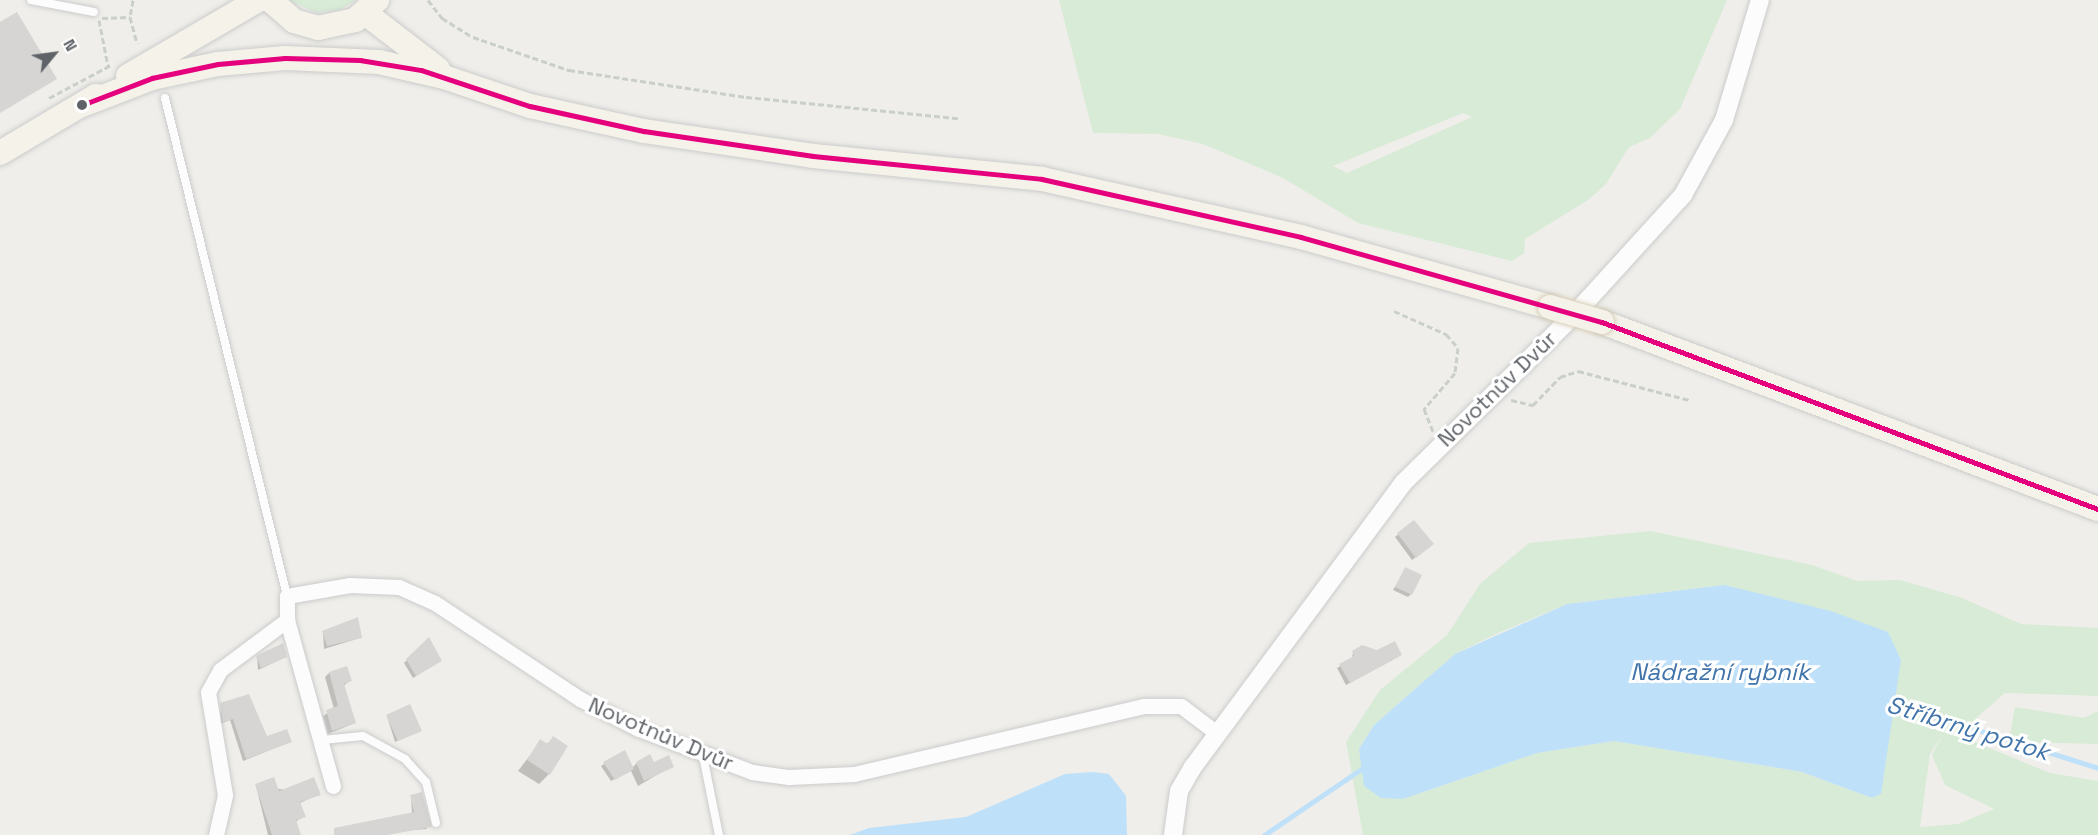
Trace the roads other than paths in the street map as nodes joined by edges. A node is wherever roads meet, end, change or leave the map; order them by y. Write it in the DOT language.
graph roads {
  1 [pos="31,0"];
  2 [pos="258,0"];
  3 [pos="270,0"];
  4 [pos="1760,0"];
  5 [pos="66,4"];
  6 [pos="371,6"];
  7 [pos="97,15"];
  8 [pos="467,84"];
  9 [pos="165,98"];
  10 [pos="82,105"];
  11 [pos="0,153"];
  12 [pos="2098,509"];
  13 [pos="287,596"];
  14 [pos="287,620"];
  15 [pos="1218,734"];
  16 [pos="321,740"];
  17 [pos="703,756"];
  18 [pos="333,786"];
  19 [pos="436,823"];
  20 [pos="216,835"];
  21 [pos="719,835"];
  22 [pos="1173,835"];
  1 -- 5 [label="lane"];
  2 -- 10 [label="main road"];
  3 -- 6 [label="main road"];
  4 -- 15 [label="street, Novotnův Dvůr"];
  5 -- 7 [label="lane"];
  6 -- 8 [label="main road"];
  8 -- 10 [label="main road"];
  8 -- 12 [label="main road, bridge"];
  9 -- 13 [label="lane"];
  10 -- 11 [label="main road"];
  13 -- 14 [label="street"];
  13 -- 17 [label="street, Novotnův Dvůr"];
  14 -- 16 [label="street"];
  14 -- 20 [label="street"];
  15 -- 17 [label="street, Novotnův Dvůr"];
  15 -- 22 [label="street, Novotnův Dvůr"];
  16 -- 18 [label="street"];
  16 -- 19 [label="lane"];
  17 -- 21 [label="lane"];
}
